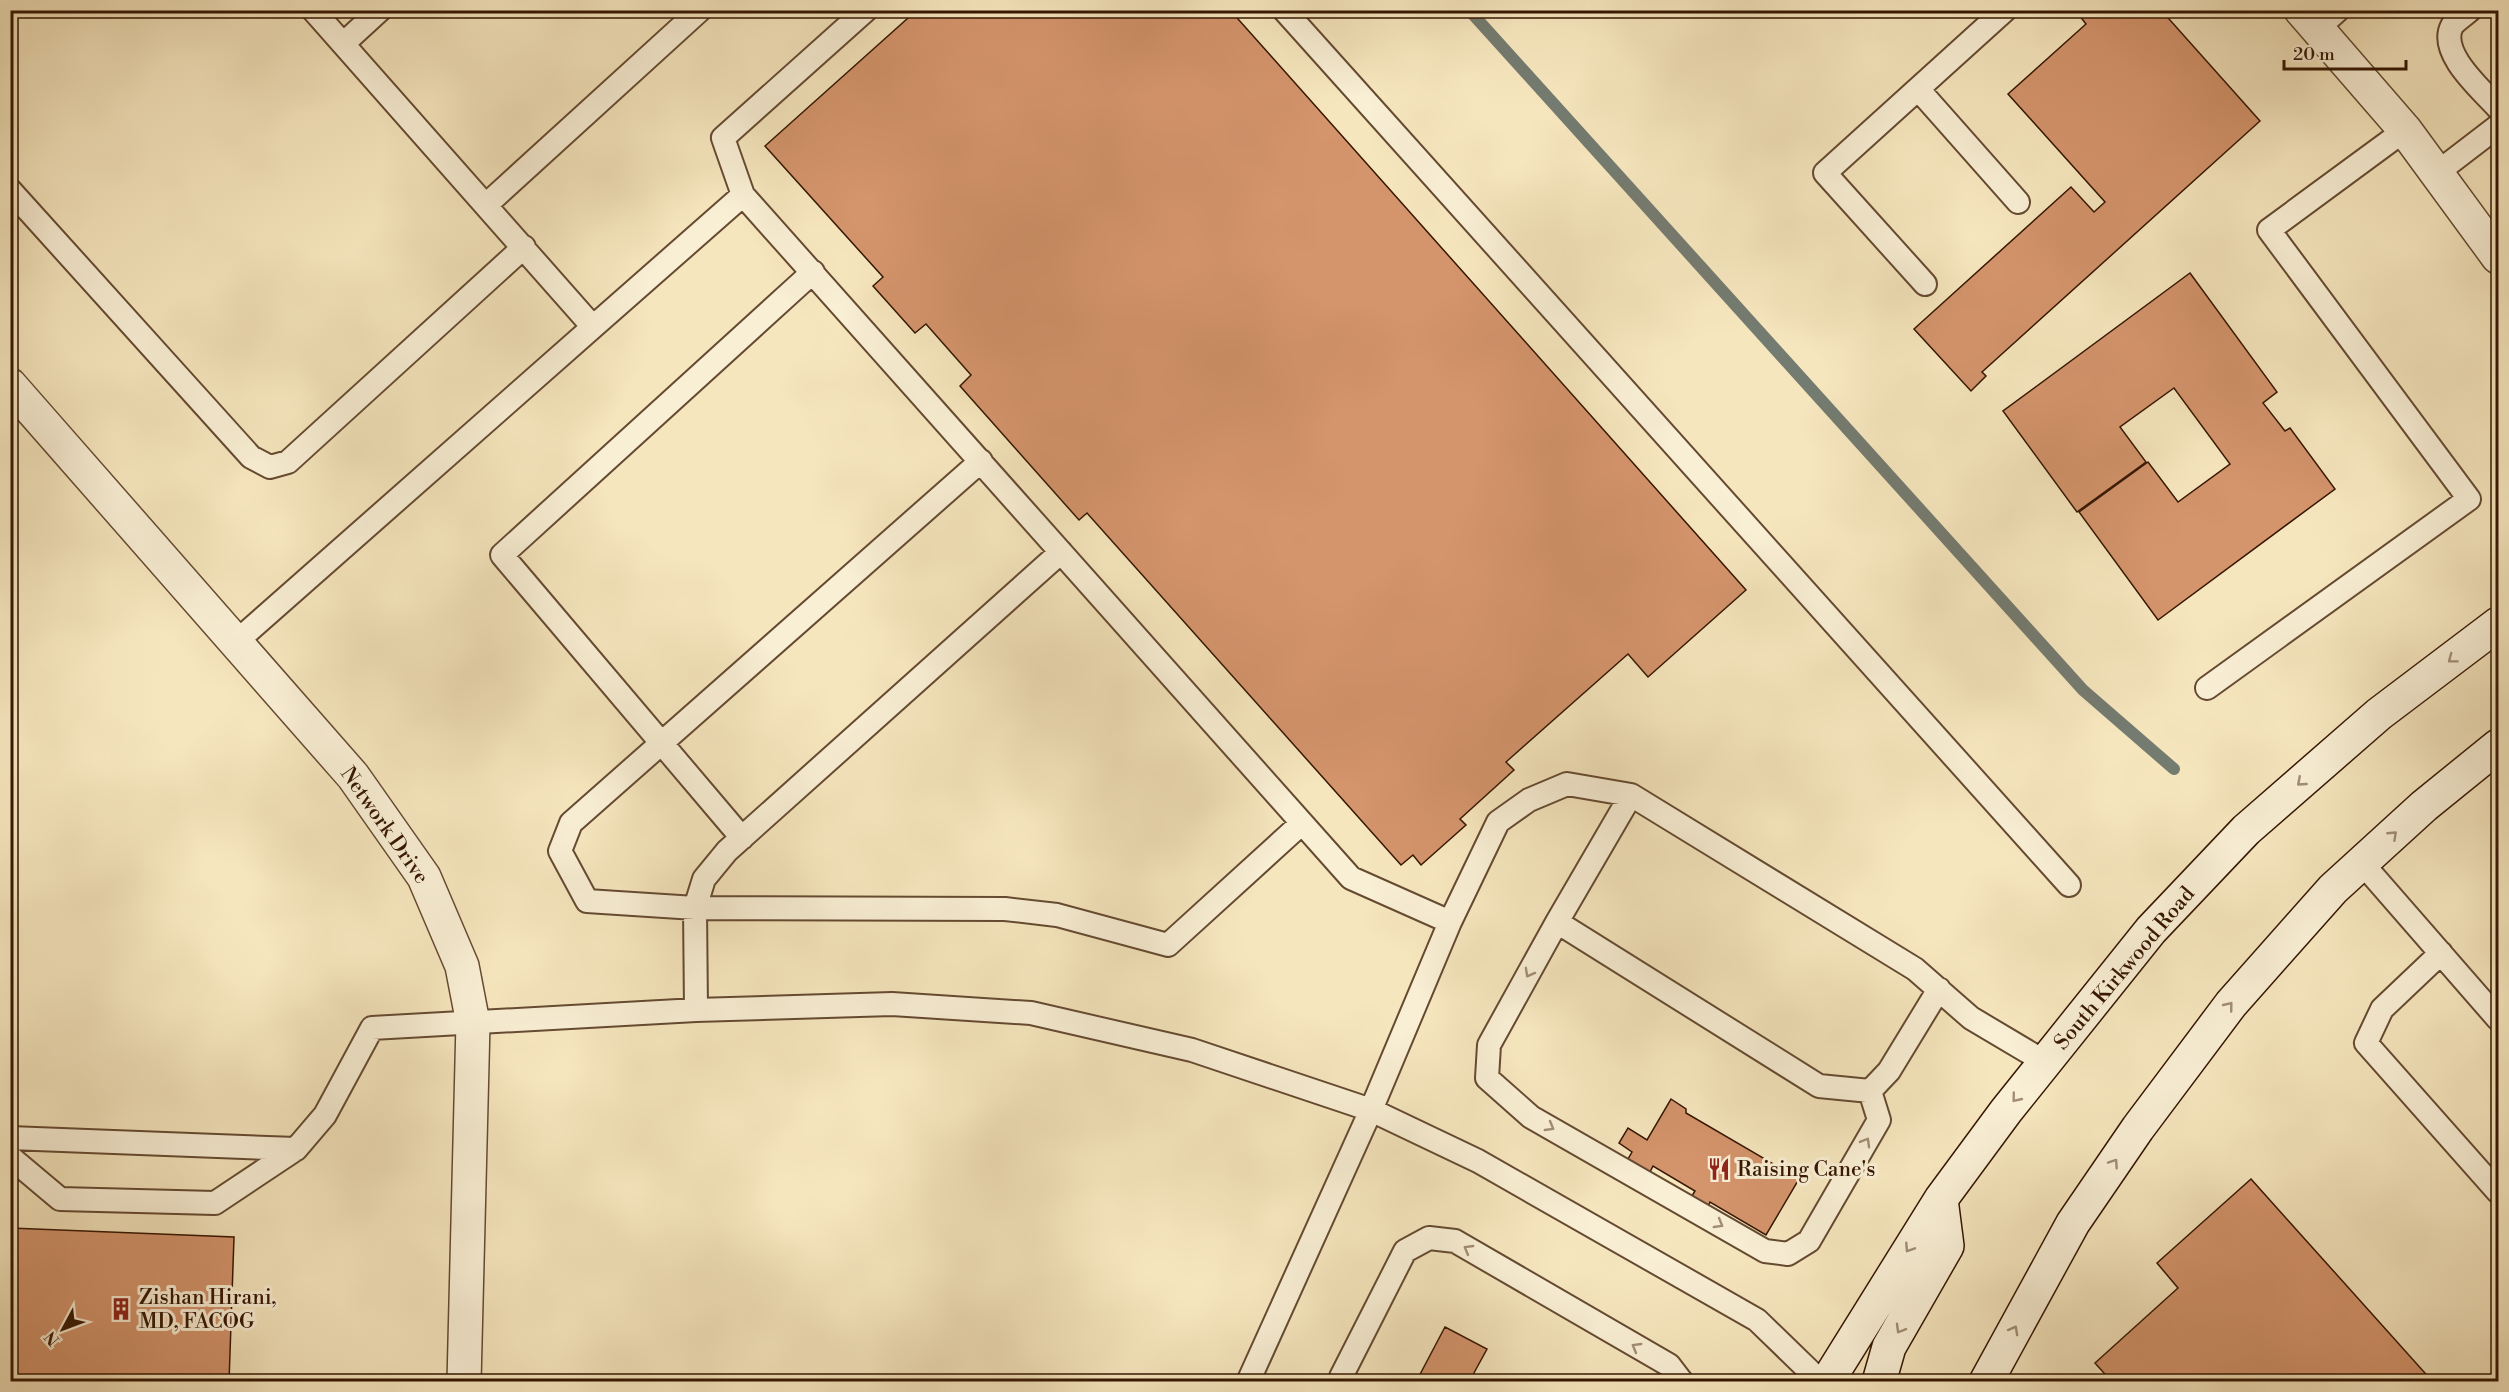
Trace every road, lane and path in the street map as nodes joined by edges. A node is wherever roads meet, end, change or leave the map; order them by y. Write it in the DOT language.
graph roads {
  1 [pos="313,10"];
  2 [pos="380,10"];
  3 [pos="700,10"];
  4 [pos="866,10"];
  5 [pos="1284,10"];
  6 [pos="2006,10"];
  7 [pos="2470,10"];
  8 [pos="2319,17"];
  9 [pos="343,44"];
  10 [pos="1918,89"];
  11 [pos="2499,108"];
  12 [pos="2499,126"];
  13 [pos="2405,130"];
  14 [pos="2438,172"];
  15 [pos="10,190"];
  16 [pos="743,195"];
  17 [pos="2018,202"];
  18 [pos="486,205"];
  19 [pos="524,247"];
  20 [pos="2499,256"];
  21 [pos="813,273"];
  22 [pos="1925,284"];
  23 [pos="593,327"];
  24 [pos="10,385"];
  25 [pos="981,461"];
  26 [pos="1061,552"];
  27 [pos="2499,624"];
  28 [pos="236,642"];
  29 [pos="2207,688"];
  30 [pos="662,744"];
  31 [pos="2499,746"];
  32 [pos="1631,795"];
  33 [pos="1302,823"];
  34 [pos="742,838"];
  35 [pos="2362,863"];
  36 [pos="2069,885"];
  37 [pos="695,908"];
  38 [pos="1449,922"];
  39 [pos="1557,922"];
  40 [pos="2441,953"];
  41 [pos="1939,989"];
  42 [pos="696,1010"];
  43 [pos="2499,1019"];
  44 [pos="473,1023"];
  45 [pos="2045,1062"];
  46 [pos="1870,1091"];
  47 [pos="1371,1110"];
  48 [pos="10,1138"];
  49 [pos="296,1149"];
  50 [pos="10,1157"];
  51 [pos="2499,1192"];
  52 [pos="1941,1199"];
  53 [pos="1341,1377"];
  54 [pos="464,1382"];
  55 [pos="1248,1382"];
  56 [pos="1682,1382"];
  57 [pos="1821,1382"];
  58 [pos="1827,1382"];
  59 [pos="1879,1382"];
  60 [pos="1986,1382"];
  1 -- 9 [label="lane"];
  2 -- 9 [label="lane"];
  3 -- 18 [label="lane"];
  4 -- 16 [label="lane"];
  5 -- 36 [label="lane"];
  6 -- 10 [label="lane"];
  7 -- 11 [label="lane"];
  8 -- 13 [label="main road"];
  9 -- 18 [label="lane"];
  10 -- 17 [label="lane"];
  10 -- 22 [label="lane"];
  12 -- 14 [label="lane"];
  13 -- 14 [label="main road"];
  13 -- 29 [label="lane"];
  14 -- 20 [label="main road"];
  15 -- 19 [label="lane"];
  16 -- 21 [label="lane"];
  16 -- 23 [label="lane"];
  18 -- 19 [label="lane"];
  19 -- 23 [label="lane"];
  21 -- 25 [label="lane"];
  21 -- 30 [label="lane"];
  23 -- 28 [label="lane"];
  24 -- 28 [label="main road, Network Drive"];
  25 -- 26 [label="lane"];
  25 -- 30 [label="lane"];
  26 -- 33 [label="lane"];
  26 -- 34 [label="lane"];
  27 -- 45 [label="main road, South Kirkwood Road, one-way"];
  28 -- 44 [label="main road, Network Drive"];
  30 -- 34 [label="lane"];
  30 -- 37 [label="lane"];
  35 -- 31 [label="main road, one-way"];
  32 -- 38 [label="lane"];
  32 -- 39 [label="lane"];
  32 -- 41 [label="lane"];
  33 -- 37 [label="lane"];
  33 -- 38 [label="lane"];
  34 -- 37 [label="lane"];
  35 -- 40 [label="lane"];
  60 -- 35 [label="main road, one-way"];
  37 -- 42 [label="lane"];
  38 -- 47 [label="lane"];
  39 -- 46 [label="lane"];
  39 -- 46 [label="lane, one-way"];
  40 -- 43 [label="lane"];
  40 -- 51 [label="lane"];
  41 -- 45 [label="lane"];
  41 -- 46 [label="lane"];
  42 -- 44 [label="lane"];
  42 -- 47 [label="lane"];
  44 -- 49 [label="lane"];
  44 -- 54 [label="main road, Network Drive"];
  45 -- 52 [label="main road, South Kirkwood Road, one-way"];
  47 -- 55 [label="lane"];
  47 -- 57 [label="lane"];
  48 -- 49 [label="lane"];
  49 -- 50 [label="lane"];
  52 -- 58 [label="main road, South Kirkwood Road, one-way"];
  52 -- 59 [label="main road, one-way"];
  56 -- 53 [label="lane, one-way"];
}
